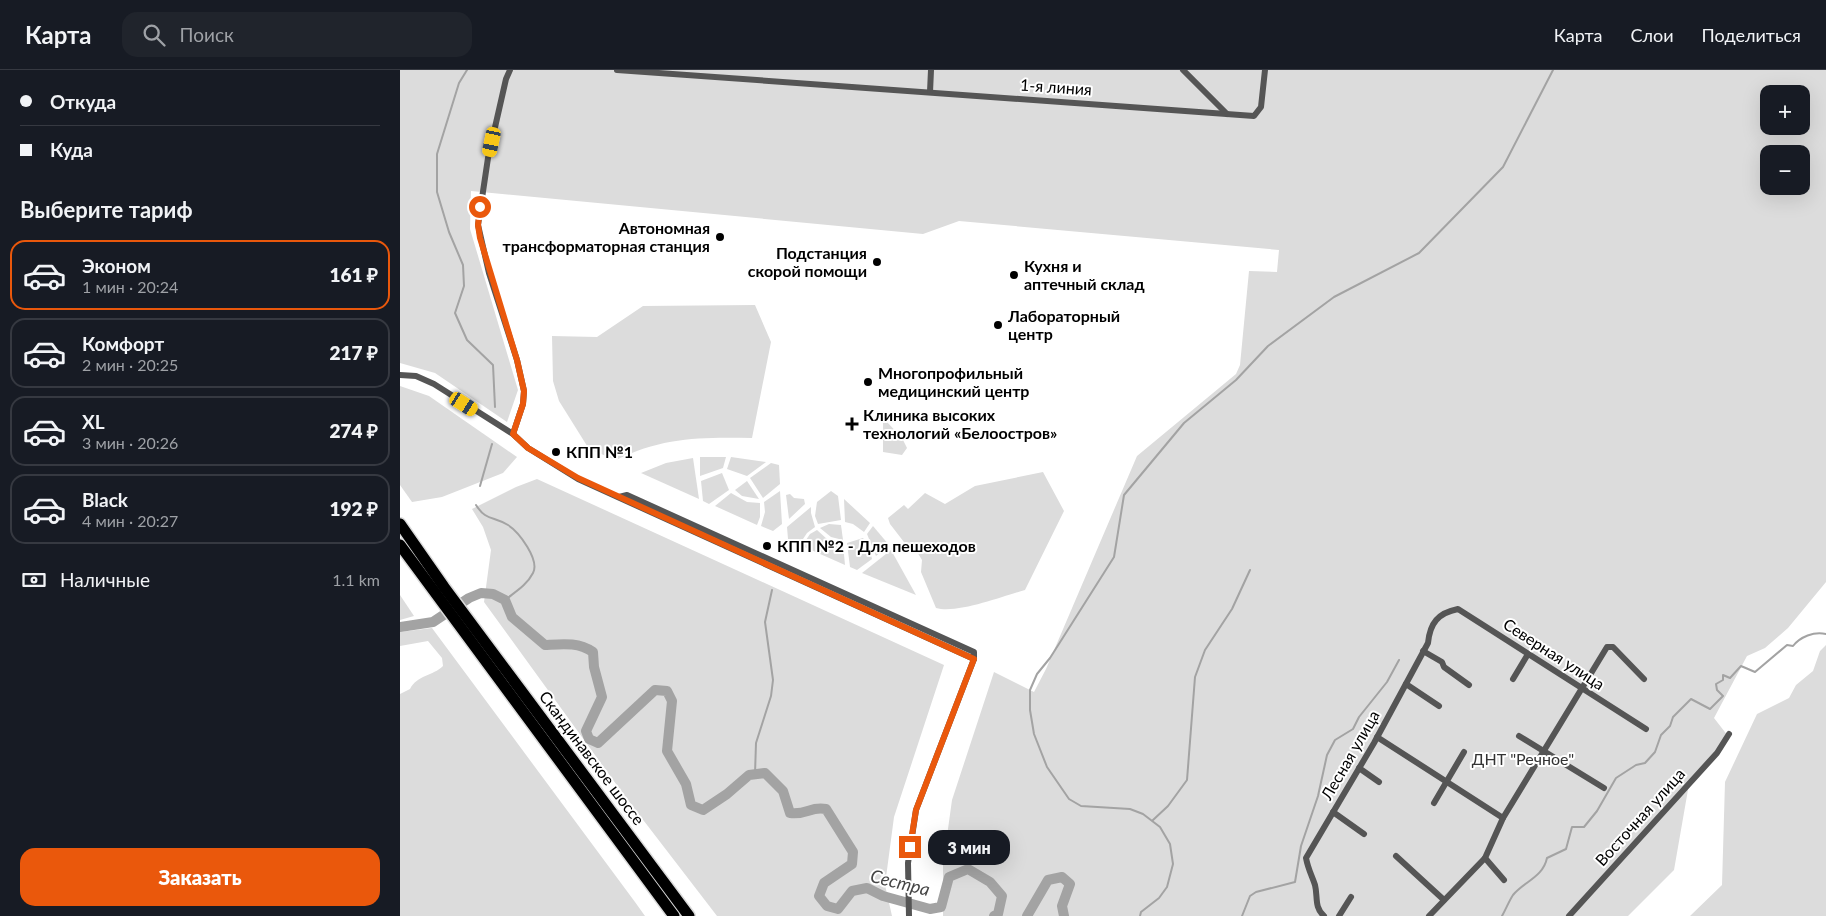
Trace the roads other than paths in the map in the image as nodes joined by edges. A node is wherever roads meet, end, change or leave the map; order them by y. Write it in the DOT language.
graph roads {
  1 [pos="510,70"];
  2 [pos="617,70"];
  3 [pos="931,70"];
  4 [pos="1183,70"];
  5 [pos="1265,70"];
  6 [pos="930,92"];
  7 [pos="1227,114"];
  8 [pos="400,375"];
  9 [pos="513,434"];
  10 [pos="400,524"];
  11 [pos="400,545"];
  12 [pos="440,590"];
  13 [pos="1444,612"];
  14 [pos="463,622"];
  15 [pos="1423,651"];
  16 [pos="1528,654"];
  17 [pos="1513,679"];
  18 [pos="1644,679"];
  19 [pos="1406,684"];
  20 [pos="1469,685"];
  21 [pos="1581,689"];
  22 [pos="1439,706"];
  23 [pos="1646,730"];
  24 [pos="1729,734"];
  25 [pos="1519,736"];
  26 [pos="1377,737"];
  27 [pos="1544,751"];
  28 [pos="1464,752"];
  29 [pos="1359,768"];
  30 [pos="1379,782"];
  31 [pos="1446,782"];
  32 [pos="1604,788"];
  33 [pos="1434,803"];
  34 [pos="1333,812"];
  35 [pos="1503,818"];
  36 [pos="1364,834"];
  37 [pos="1396,856"];
  38 [pos="1485,858"];
  39 [pos="1504,880"];
  40 [pos="1351,897"];
  41 [pos="1444,900"];
  42 [pos="674,916"];
  43 [pos="689,916"];
  44 [pos="909,916"];
  45 [pos="1322,916"];
  46 [pos="1339,916"];
  47 [pos="1429,916"];
  48 [pos="1570,916"];
  1 -- 9 [label="street"];
  2 -- 6 [label="street, 1-я линия"];
  3 -- 6 [label="street"];
  4 -- 7 [label="street"];
  5 -- 7 [label="street, 1-я линия"];
  6 -- 7 [label="street, 1-я линия"];
  8 -- 9 [label="street"];
  9 -- 44 [label="street"];
  10 -- 12 [label="highway"];
  11 -- 12 [label="highway"];
  12 -- 14 [label="highway"];
  13 -- 15 [label="street, Лесная улица"];
  13 -- 16 [label="street, Северная улица"];
  14 -- 42 [label="highway, Скандинавское шоссе"];
  14 -- 43 [label="highway, Скандинавское шоссе"];
  15 -- 19 [label="street, Лесная улица"];
  15 -- 20 [label="street"];
  16 -- 17 [label="street"];
  16 -- 21 [label="street, Северная улица"];
  18 -- 21 [label="street"];
  19 -- 22 [label="street"];
  19 -- 26 [label="street, Лесная улица"];
  21 -- 23 [label="street, Северная улица"];
  21 -- 27 [label="street"];
  24 -- 48 [label="street, Восточная улица"];
  25 -- 27 [label="street"];
  26 -- 29 [label="street, Лесная улица"];
  26 -- 31 [label="street"];
  27 -- 32 [label="street"];
  27 -- 35 [label="street"];
  28 -- 31 [label="street"];
  29 -- 30 [label="street"];
  29 -- 34 [label="street, Лесная улица"];
  31 -- 33 [label="street"];
  31 -- 35 [label="street"];
  34 -- 36 [label="street"];
  34 -- 45 [label="street, Лесная улица"];
  35 -- 38 [label="street"];
  37 -- 41 [label="street"];
  38 -- 39 [label="street"];
  38 -- 41 [label="street"];
  40 -- 46 [label="street"];
  41 -- 47 [label="street"];
}
